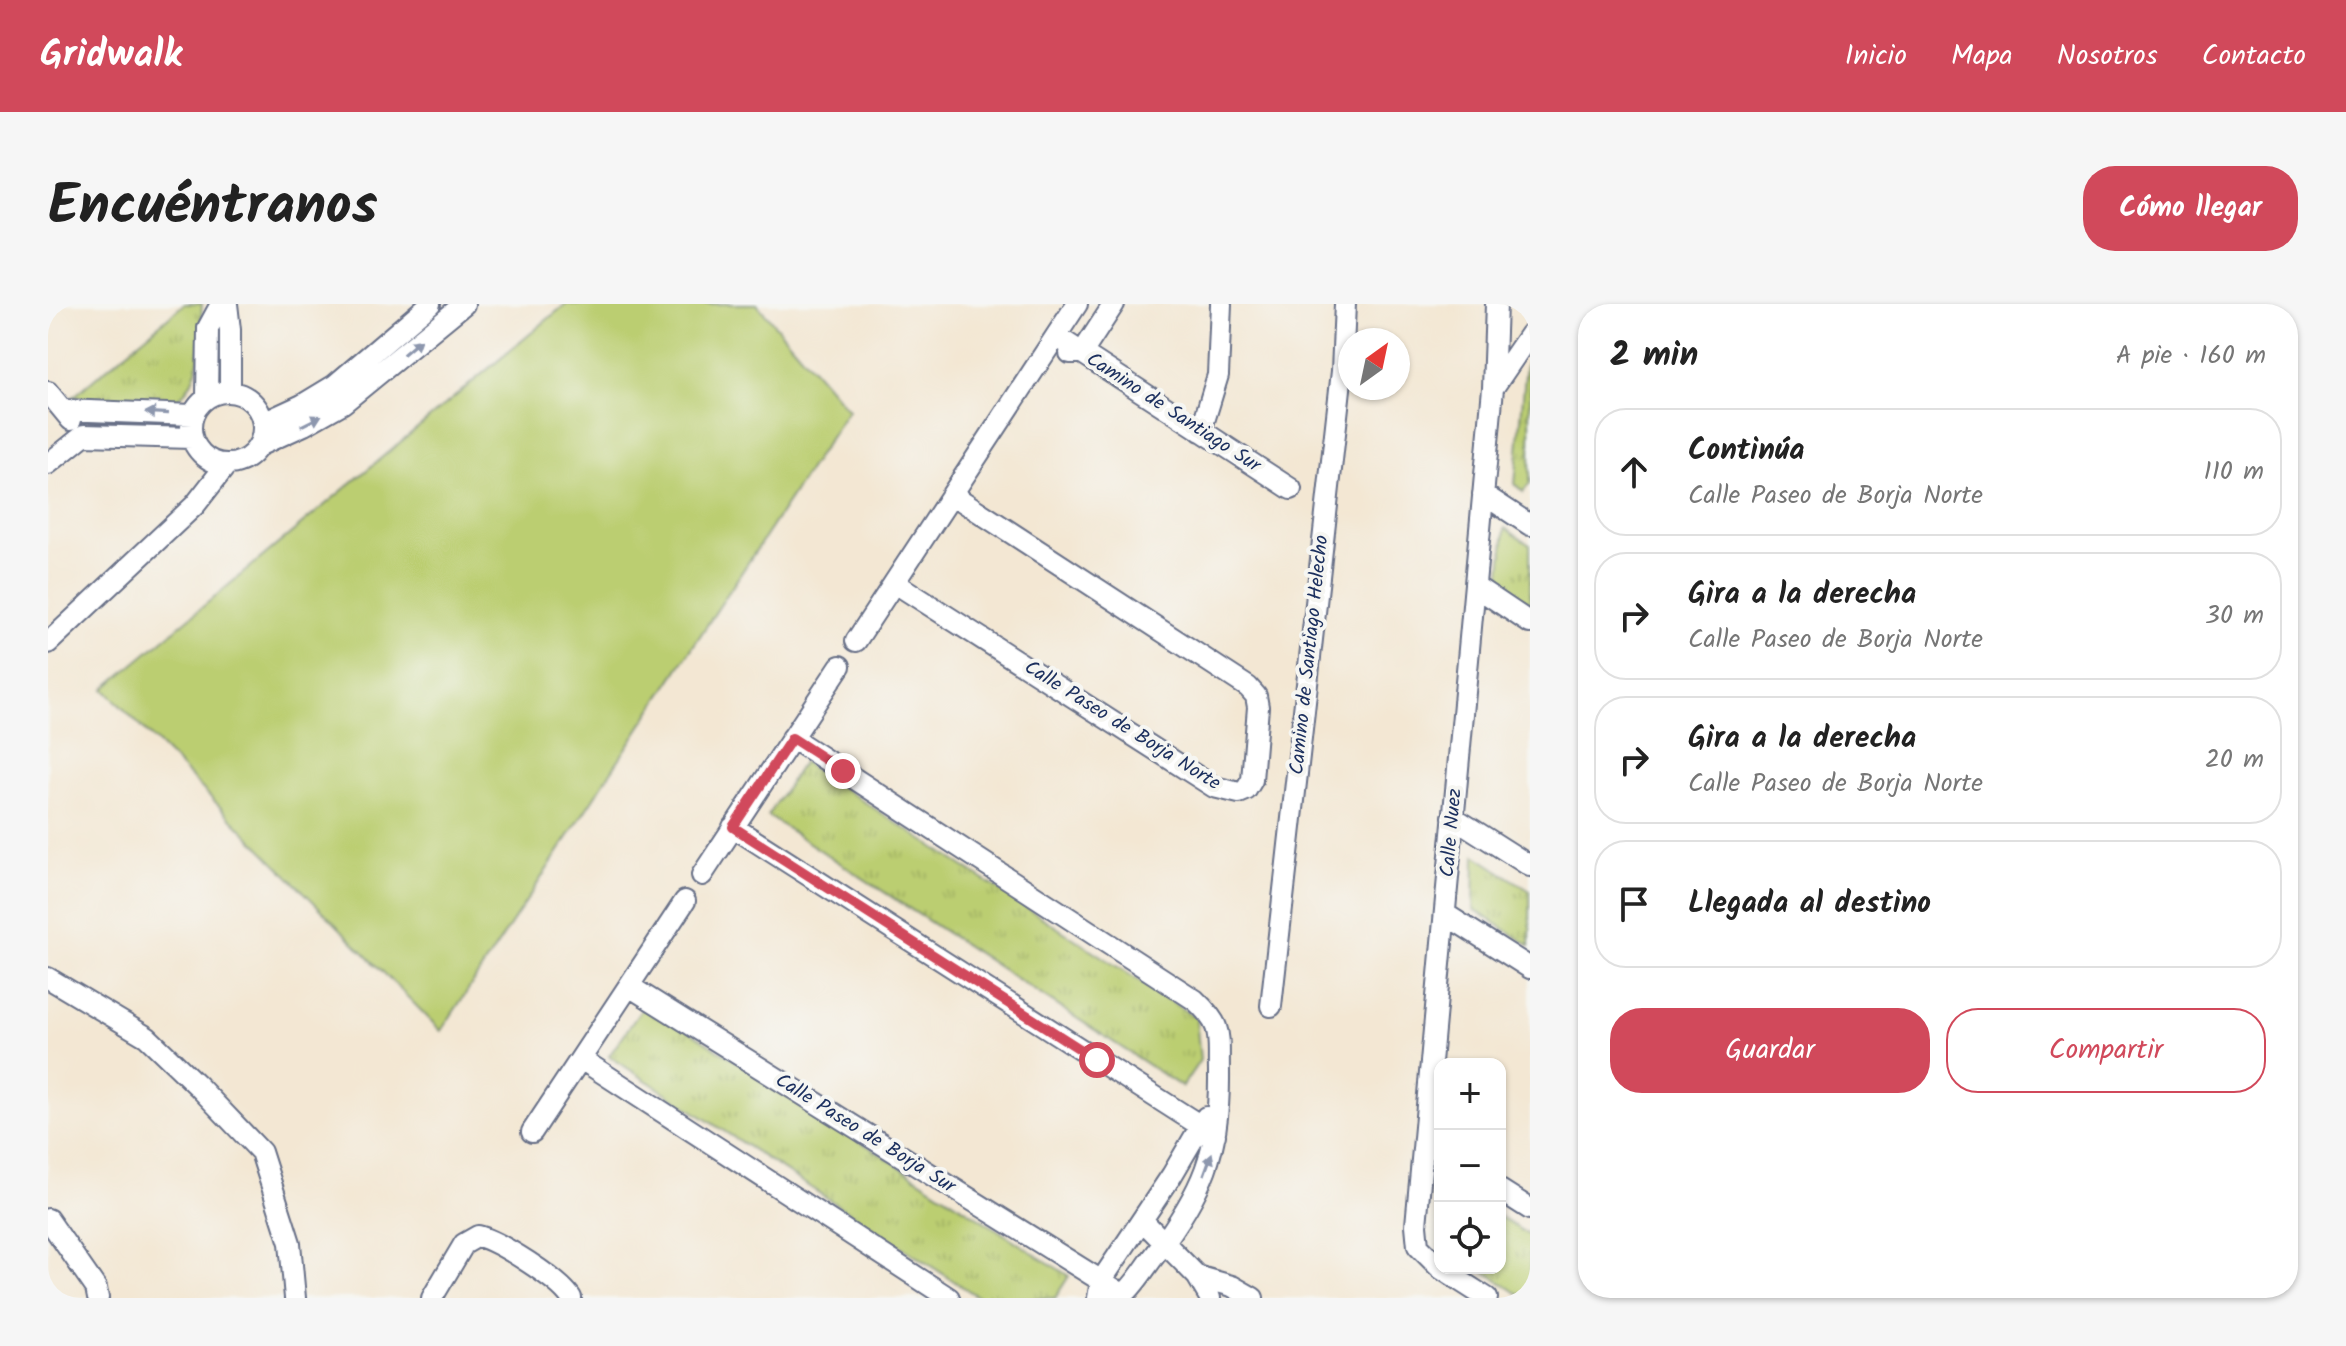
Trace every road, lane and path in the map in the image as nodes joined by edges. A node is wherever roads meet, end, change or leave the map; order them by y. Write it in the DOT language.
graph roads {
  1 [pos="224,304"];
  2 [pos="430,304"];
  3 [pos="464,304"];
  4 [pos="1077,304"];
  5 [pos="1114,304"];
  6 [pos="1221,304"];
  7 [pos="1345,304"];
  8 [pos="1496,304"];
  9 [pos="1530,334"];
  10 [pos="1051,344"];
  11 [pos="1082,353"];
  12 [pos="1493,388"];
  13 [pos="48,392"];
  14 [pos="230,392"];
  15 [pos="207,397"];
  16 [pos="63,410"];
  17 [pos="193,415"];
  18 [pos="263,423"];
  19 [pos="1201,431"];
  20 [pos="84,435"];
  21 [pos="192,438"];
  22 [pos="258,446"];
  23 [pos="48,464"];
  24 [pos="227,464"];
  25 [pos="1291,489"];
  26 [pos="1483,494"];
  27 [pos="953,495"];
  28 [pos="1530,525"];
  29 [pos="895,583"];
  30 [pos="1475,586"];
  31 [pos="1530,623"];
  32 [pos="856,641"];
  33 [pos="48,643"];
  34 [pos="840,666"];
  35 [pos="792,738"];
  36 [pos="1453,817"];
  37 [pos="733,827"];
  38 [pos="1530,866"];
  39 [pos="702,875"];
  40 [pos="685,901"];
  41 [pos="1445,914"];
  42 [pos="1530,968"];
  43 [pos="48,978"];
  44 [pos="629,986"];
  45 [pos="1271,1006"];
  46 [pos="581,1059"];
  47 [pos="1208,1131"];
  48 [pos="532,1132"];
  49 [pos="1432,1146"];
  50 [pos="1506,1194"];
  51 [pos="1530,1209"];
  52 [pos="48,1219"];
  53 [pos="1142,1220"];
  54 [pos="1164,1242"];
  55 [pos="1434,1263"];
  56 [pos="1449,1274"];
  57 [pos="1197,1276"];
  58 [pos="1100,1290"];
  59 [pos="1230,1292"];
  60 [pos="1122,1297"];
  61 [pos="98,1298"];
  62 [pos="295,1298"];
  63 [pos="432,1298"];
  64 [pos="571,1298"];
  65 [pos="949,1298"];
  66 [pos="1210,1298"];
  67 [pos="1253,1298"];
  68 [pos="1487,1298"];
  1 -- 14 [label="street"];
  1 -- 15 [label="street"];
  2 -- 18 [label="street"];
  22 -- 3 [label="street, one-way"];
  4 -- 10 [label="street"];
  5 -- 11 [label="street"];
  6 -- 19 [label="street"];
  7 -- 45 [label="street, Camino de Santiago Helecho"];
  8 -- 12 [label="street, Calle Nuez"];
  9 -- 12 [label="street, Calle Nuez"];
  10 -- 11 [label="street, Camino de Santiago Sur"];
  10 -- 27 [label="street"];
  11 -- 19 [label="street, Camino de Santiago Sur"];
  12 -- 26 [label="street, Calle Nuez"];
  13 -- 16 [label="street"];
  14 -- 15 [label="street"];
  14 -- 18 [label="street"];
  15 -- 17 [label="street"];
  17 -- 16 [label="street, one-way"];
  16 -- 20 [label="street"];
  17 -- 21 [label="street"];
  18 -- 22 [label="street"];
  19 -- 25 [label="street, Camino de Santiago Sur"];
  20 -- 21 [label="street"];
  20 -- 23 [label="street"];
  21 -- 24 [label="street"];
  22 -- 24 [label="street"];
  24 -- 33 [label="street"];
  26 -- 28 [label="street"];
  26 -- 30 [label="street, Calle Nuez"];
  27 -- 29 [label="street"];
  27 -- 29 [label="street, Calle Paseo de Borja Norte"];
  29 -- 32 [label="street"];
  30 -- 31 [label="street"];
  30 -- 36 [label="street, Calle Nuez"];
  34 -- 35 [label="street"];
  35 -- 37 [label="street"];
  35 -- 47 [label="street"];
  36 -- 38 [label="street"];
  36 -- 41 [label="street, Calle Nuez"];
  37 -- 39 [label="street"];
  37 -- 47 [label="street"];
  40 -- 44 [label="street"];
  41 -- 42 [label="street"];
  41 -- 49 [label="street, Calle Nuez"];
  43 -- 62 [label="street"];
  44 -- 46 [label="street"];
  44 -- 58 [label="street, Calle Paseo de Borja Sur"];
  46 -- 48 [label="street"];
  46 -- 65 [label="street"];
  47 -- 53 [label="street"];
  54 -- 47 [label="street, one-way"];
  49 -- 55 [label="street, Calle Nuez"];
  50 -- 51 [label="street"];
  52 -- 61 [label="street"];
  53 -- 54 [label="street"];
  53 -- 58 [label="street"];
  54 -- 57 [label="street"];
  54 -- 60 [label="street, Calle Paseo de Borja Sur"];
  56 -- 68 [label="street, Calle Nuez"];
  57 -- 59 [label="street"];
  57 -- 66 [label="street"];
  58 -- 60 [label="street, Calle Paseo de Borja Sur"];
  59 -- 67 [label="street"];
  63 -- 64 [label="street"];
}
